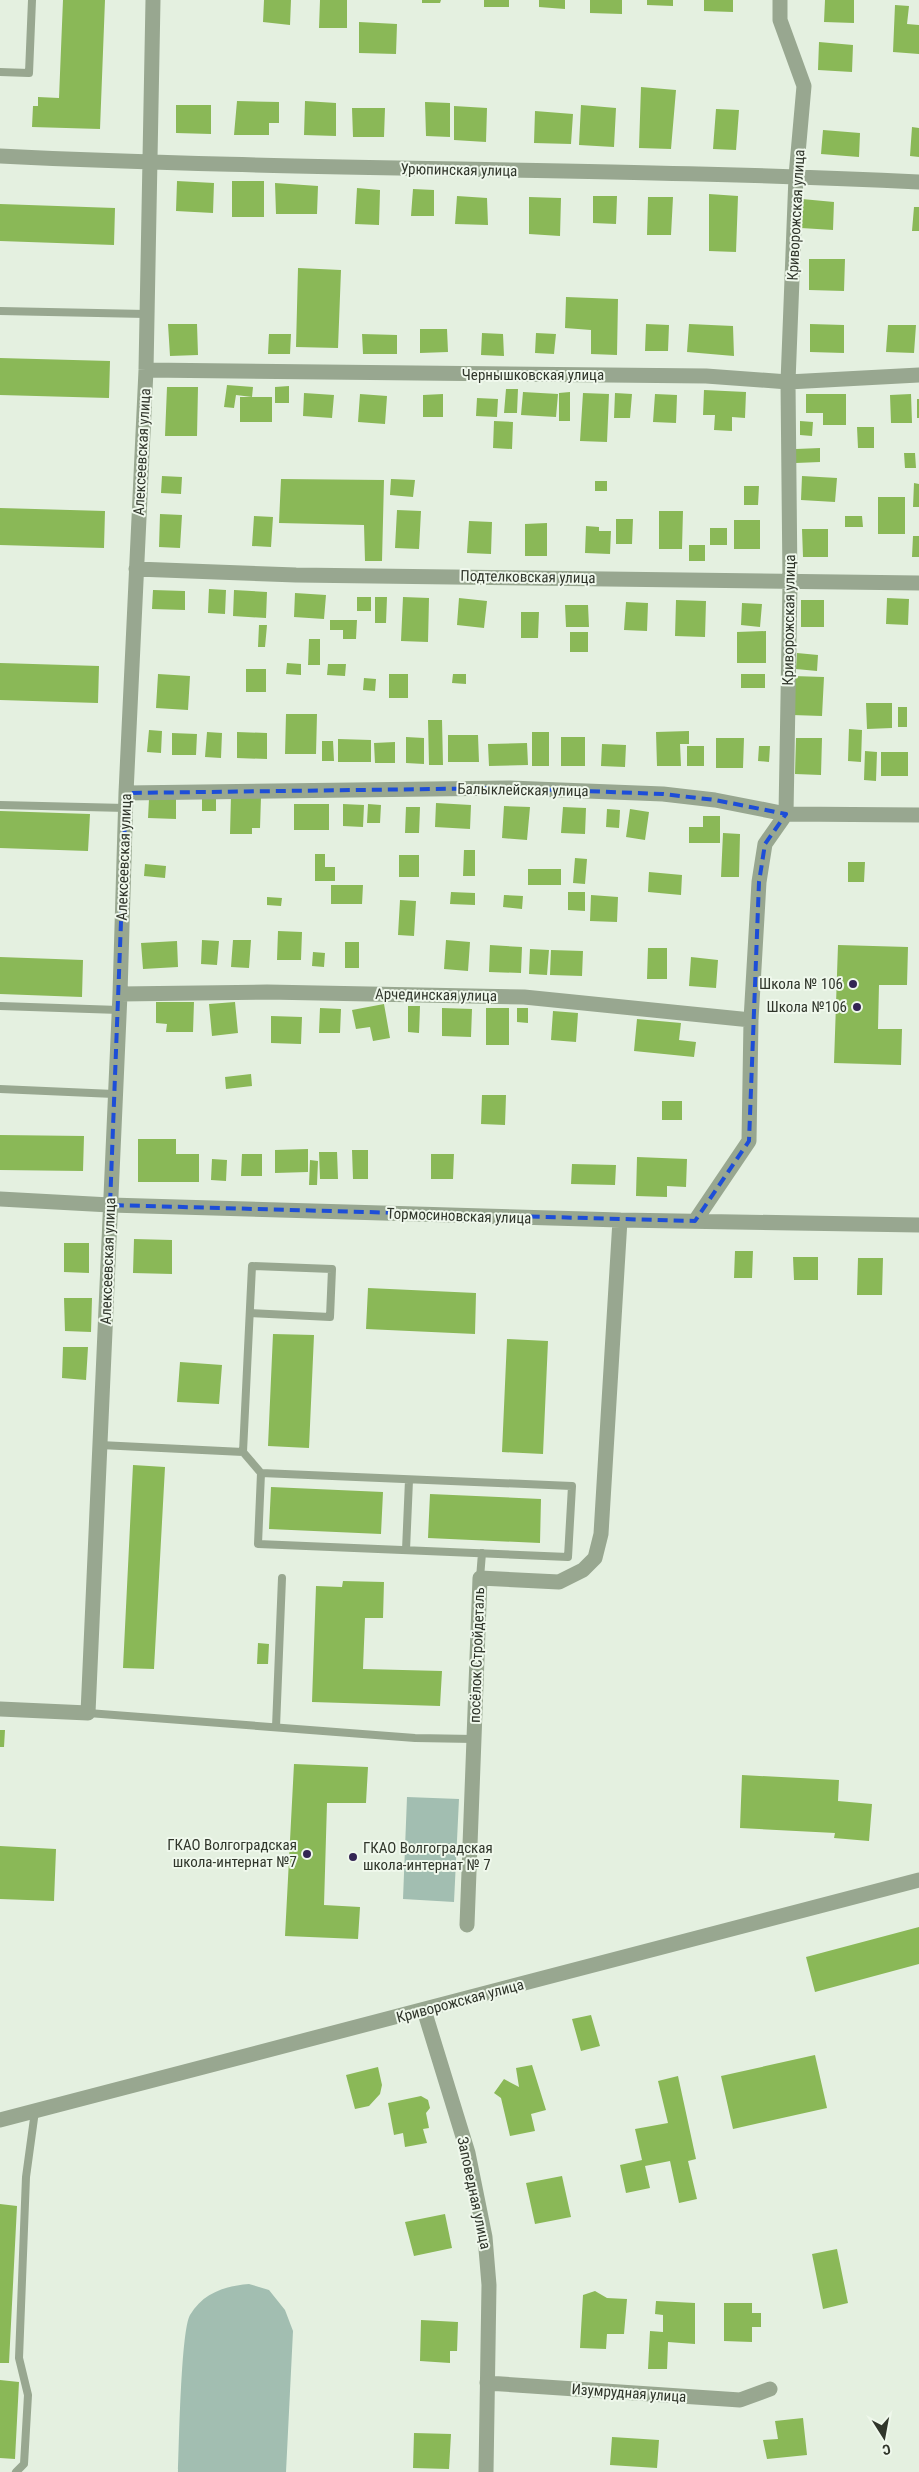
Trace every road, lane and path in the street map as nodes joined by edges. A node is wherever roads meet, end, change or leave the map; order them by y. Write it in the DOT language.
graph roads {
  1 [pos="32,0"];
  2 [pos="153,0"];
  3 [pos="780,0"];
  4 [pos="0,72"];
  5 [pos="0,156"];
  6 [pos="151,163"];
  7 [pos="796,176"];
  8 [pos="919,182"];
  9 [pos="0,311"];
  10 [pos="146,314"];
  11 [pos="146,370"];
  12 [pos="919,376"];
  13 [pos="788,382"];
  14 [pos="136,569"];
  15 [pos="790,583"];
  16 [pos="919,583"];
  17 [pos="126,793"];
  18 [pos="0,805"];
  19 [pos="126,808"];
  20 [pos="786,814"];
  21 [pos="919,815"];
  22 [pos="120,994"];
  23 [pos="0,1006"];
  24 [pos="119,1010"];
  25 [pos="751,1020"];
  26 [pos="0,1089"];
  27 [pos="114,1094"];
  28 [pos="0,1199"];
  29 [pos="110,1205"];
  30 [pos="620,1220"];
  31 [pos="696,1221"];
  32 [pos="919,1225"];
  33 [pos="250,1313"];
  34 [pos="100,1445"];
  35 [pos="243,1452"];
  36 [pos="261,1473"];
  37 [pos="409,1480"];
  38 [pos="406,1550"];
  39 [pos="482,1553"];
  40 [pos="282,1578"];
  41 [pos="480,1578"];
  42 [pos="0,1710"];
  43 [pos="88,1713"];
  44 [pos="276,1728"];
  45 [pos="474,1739"];
  46 [pos="919,1880"];
  47 [pos="467,1925"];
  48 [pos="424,2010"];
  49 [pos="35,2111"];
  50 [pos="0,2120"];
  51 [pos="487,2384"];
  52 [pos="770,2389"];
  53 [pos="16,2472"];
  54 [pos="486,2472"];
  1 -- 4 [label="lane"];
  2 -- 6 [label="street, Алексеевская улица"];
  3 -- 7 [label="street, Криворожская улица"];
  5 -- 6 [label="street, Урюпинская улица"];
  6 -- 7 [label="street, Урюпинская улица"];
  6 -- 10 [label="street, Алексеевская улица"];
  7 -- 8 [label="street, Урюпинская улица"];
  7 -- 13 [label="street, Криворожская улица"];
  9 -- 10 [label="lane"];
  10 -- 11 [label="street, Алексеевская улица"];
  11 -- 13 [label="street, Чернышковская улица"];
  11 -- 14 [label="street, Алексеевская улица"];
  12 -- 13 [label="street, Чернышковская улица"];
  13 -- 15 [label="street, Криворожская улица"];
  14 -- 15 [label="street, Подтелковская улица"];
  14 -- 17 [label="street, Алексеевская улица"];
  15 -- 16 [label="street, Подтелковская улица"];
  15 -- 20 [label="street, Криворожская улица"];
  17 -- 19 [label="street, Алексеевская улица"];
  17 -- 20 [label="street, Балыклейская улица"];
  18 -- 19 [label="lane"];
  19 -- 22 [label="street, Алексеевская улица"];
  20 -- 21 [label="street, Балыклейская улица"];
  20 -- 25 [label="street"];
  22 -- 24 [label="street, Алексеевская улица"];
  22 -- 25 [label="street, Арчединская улица"];
  23 -- 24 [label="lane"];
  24 -- 27 [label="street, Алексеевская улица"];
  25 -- 31 [label="street"];
  26 -- 27 [label="lane"];
  27 -- 29 [label="street, Алексеевская улица"];
  28 -- 29 [label="street, Тормосиновская улица"];
  29 -- 30 [label="street, Тормосиновская улица"];
  29 -- 34 [label="street, Алексеевская улица"];
  30 -- 31 [label="street, Тормосиновская улица"];
  30 -- 41 [label="street, посёлок Стройдеталь"];
  31 -- 32 [label="street, Тормосиновская улица"];
  33 -- 33 [label="lane"];
  33 -- 35 [label="lane"];
  34 -- 35 [label="lane"];
  34 -- 43 [label="street, Алексеевская улица"];
  35 -- 36 [label="lane"];
  36 -- 37 [label="lane"];
  36 -- 38 [label="lane"];
  37 -- 38 [label="lane"];
  37 -- 39 [label="lane"];
  38 -- 39 [label="lane"];
  39 -- 41 [label="lane"];
  40 -- 44 [label="lane"];
  41 -- 45 [label="street, посёлок Стройдеталь"];
  42 -- 43 [label="street"];
  43 -- 44 [label="lane"];
  44 -- 45 [label="lane"];
  45 -- 47 [label="street, посёлок Стройдеталь"];
  46 -- 48 [label="street, Криворожская улица"];
  48 -- 49 [label="street, Криворожская улица"];
  48 -- 51 [label="street, Заповедная улица"];
  49 -- 50 [label="street, Криворожская улица"];
  49 -- 53 [label="lane"];
  51 -- 52 [label="street, Изумрудная улица"];
  51 -- 54 [label="street, Заповедная улица"];
}
